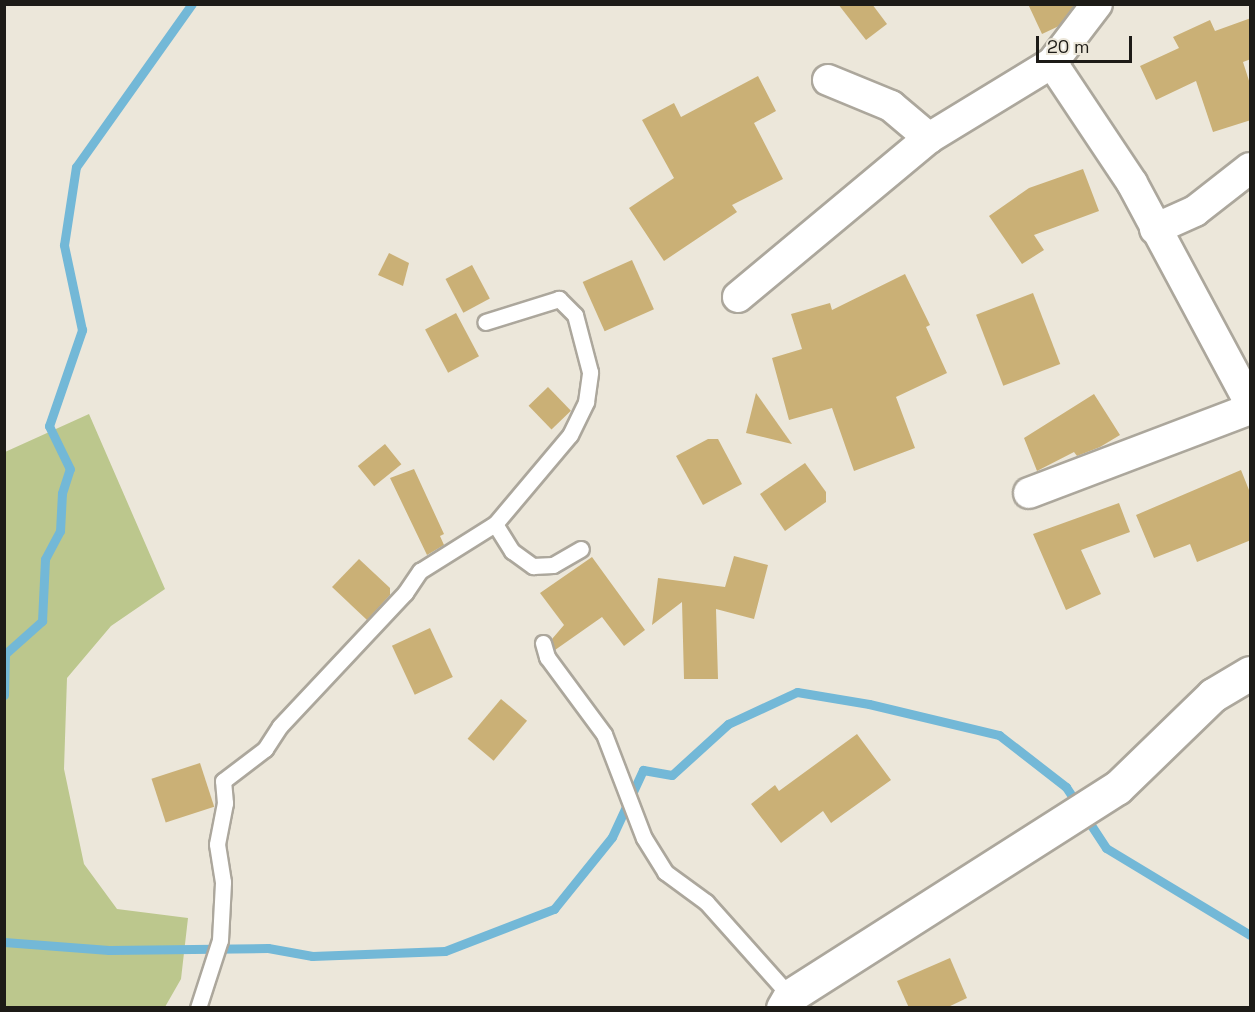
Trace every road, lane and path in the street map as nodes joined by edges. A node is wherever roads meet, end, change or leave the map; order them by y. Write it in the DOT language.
graph roads {
  1 [pos="1097,4"];
  2 [pos="1052,63"];
  3 [pos="828,80"];
  4 [pos="929,138"];
  5 [pos="1251,168"];
  6 [pos="1155,229"];
  7 [pos="738,297"];
  8 [pos="485,322"];
  9 [pos="1251,403"];
  10 [pos="1251,409"];
  11 [pos="1029,493"];
  12 [pos="495,524"];
  13 [pos="581,549"];
  14 [pos="543,643"];
  15 [pos="1251,673"];
  16 [pos="786,1002"];
  17 [pos="198,1008"];
  1 -- 2 [label="street"];
  2 -- 4 [label="street"];
  2 -- 6 [label="street"];
  3 -- 4 [label="street"];
  4 -- 7 [label="street"];
  5 -- 6 [label="street"];
  6 -- 9 [label="street"];
  8 -- 12 [label="lane"];
  10 -- 11 [label="street"];
  12 -- 13 [label="lane"];
  12 -- 17 [label="lane"];
  14 -- 16 [label="lane"];
  15 -- 16 [label="street"];
}
